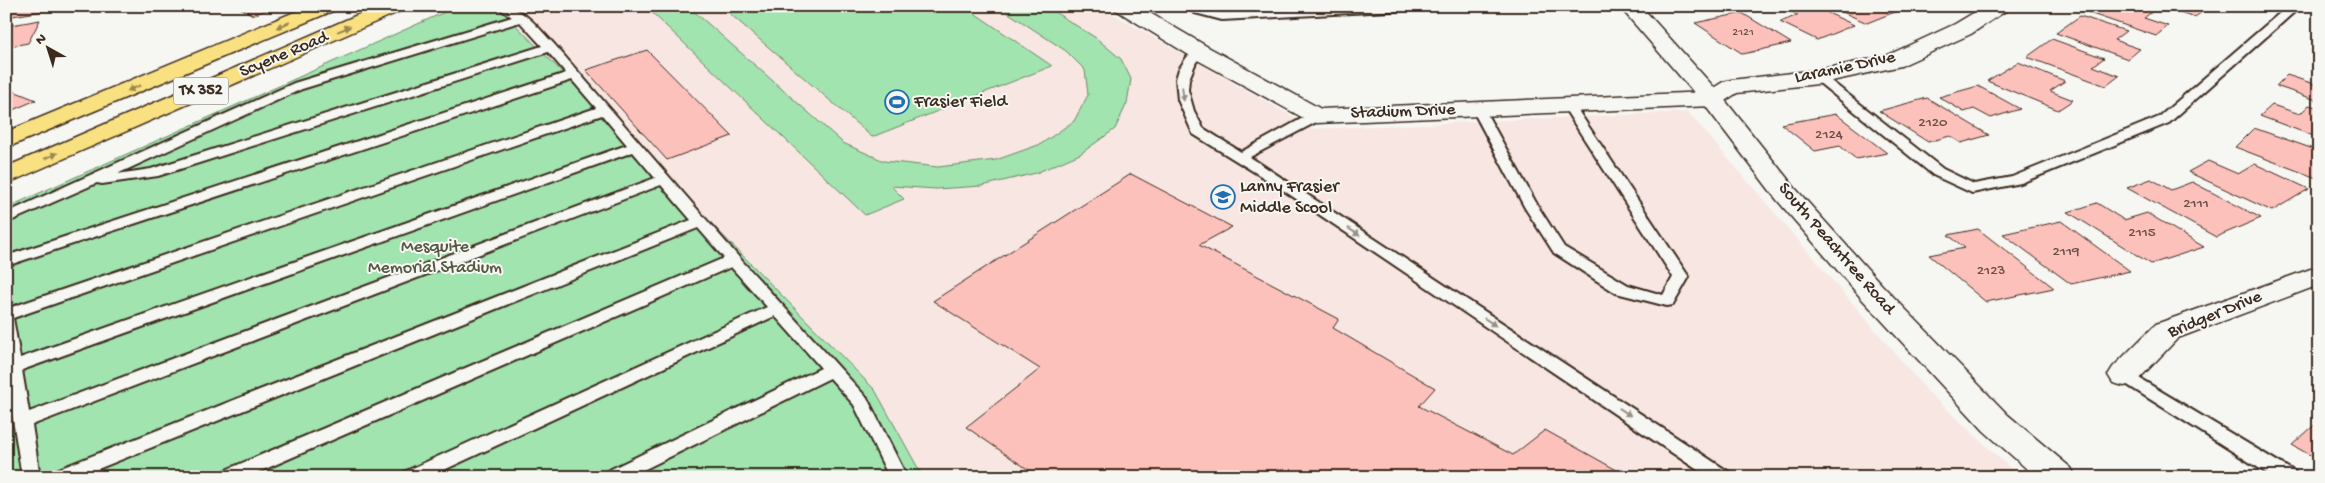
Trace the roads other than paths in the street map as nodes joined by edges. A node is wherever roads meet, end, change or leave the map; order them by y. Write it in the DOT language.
graph roads {
  1 [pos="328,6"];
  2 [pos="396,6"];
  3 [pos="502,6"];
  4 [pos="1123,6"];
  5 [pos="1190,6"];
  6 [pos="1426,6"];
  7 [pos="1629,6"];
  8 [pos="2000,6"];
  9 [pos="2295,6"];
  10 [pos="522,18"];
  11 [pos="550,47"];
  12 [pos="1200,52"];
  13 [pos="574,75"];
  14 [pos="1818,77"];
  15 [pos="1712,99"];
  16 [pos="1569,106"];
  17 [pos="604,110"];
  18 [pos="1478,110"];
  19 [pos="1317,116"];
  20 [pos="6,141"];
  21 [pos="636,146"];
  22 [pos="1241,157"];
  23 [pos="6,176"];
  24 [pos="664,179"];
  25 [pos="83,183"];
  26 [pos="6,218"];
  27 [pos="701,221"];
  28 [pos="733,260"];
  29 [pos="6,261"];
  30 [pos="2319,275"];
  31 [pos="777,309"];
  32 [pos="6,315"];
  33 [pos="6,320"];
  34 [pos="13,367"];
  35 [pos="832,370"];
  36 [pos="2124,375"];
  37 [pos="22,422"];
  38 [pos="31,477"];
  39 [pos="58,477"];
  40 [pos="228,477"];
  41 [pos="411,477"];
  42 [pos="612,477"];
  43 [pos="898,477"];
  44 [pos="1722,477"];
  45 [pos="2059,477"];
  46 [pos="2288,477"];
  1 -- 20 [label="main road, Scyene Road / TX 352, one-way"];
  23 -- 2 [label="main road, Scyene Road / TX 352, one-way"];
  3 -- 10 [label="lane"];
  4 -- 12 [label="street"];
  5 -- 6 [label="lane"];
  7 -- 15 [label="street, South Peachtree Road"];
  8 -- 14 [label="street, Laramie Drive"];
  9 -- 14 [label="lane"];
  10 -- 11 [label="lane"];
  10 -- 25 [label="lane"];
  11 -- 13 [label="lane"];
  11 -- 25 [label="lane"];
  12 -- 19 [label="street"];
  12 -- 22 [label="lane, one-way"];
  13 -- 17 [label="lane"];
  13 -- 29 [label="lane"];
  14 -- 15 [label="street, Laramie Drive"];
  15 -- 16 [label="street, Stadium Drive"];
  15 -- 45 [label="street, South Peachtree Road"];
  16 -- 18 [label="street, Stadium Drive"];
  16 -- 18 [label="lane"];
  17 -- 21 [label="lane"];
  17 -- 32 [label="lane"];
  18 -- 19 [label="street, Stadium Drive"];
  19 -- 22 [label="lane"];
  21 -- 24 [label="lane"];
  21 -- 34 [label="lane"];
  22 -- 44 [label="lane, one-way"];
  24 -- 27 [label="lane"];
  24 -- 37 [label="lane"];
  25 -- 26 [label="lane"];
  27 -- 28 [label="lane"];
  27 -- 39 [label="lane"];
  28 -- 31 [label="lane"];
  28 -- 40 [label="lane"];
  30 -- 36 [label="street, Bridger Drive"];
  31 -- 35 [label="lane"];
  31 -- 41 [label="lane"];
  33 -- 34 [label="lane"];
  34 -- 37 [label="lane"];
  35 -- 42 [label="lane"];
  35 -- 43 [label="lane"];
  36 -- 46 [label="lane"];
  37 -- 38 [label="lane"];
}
